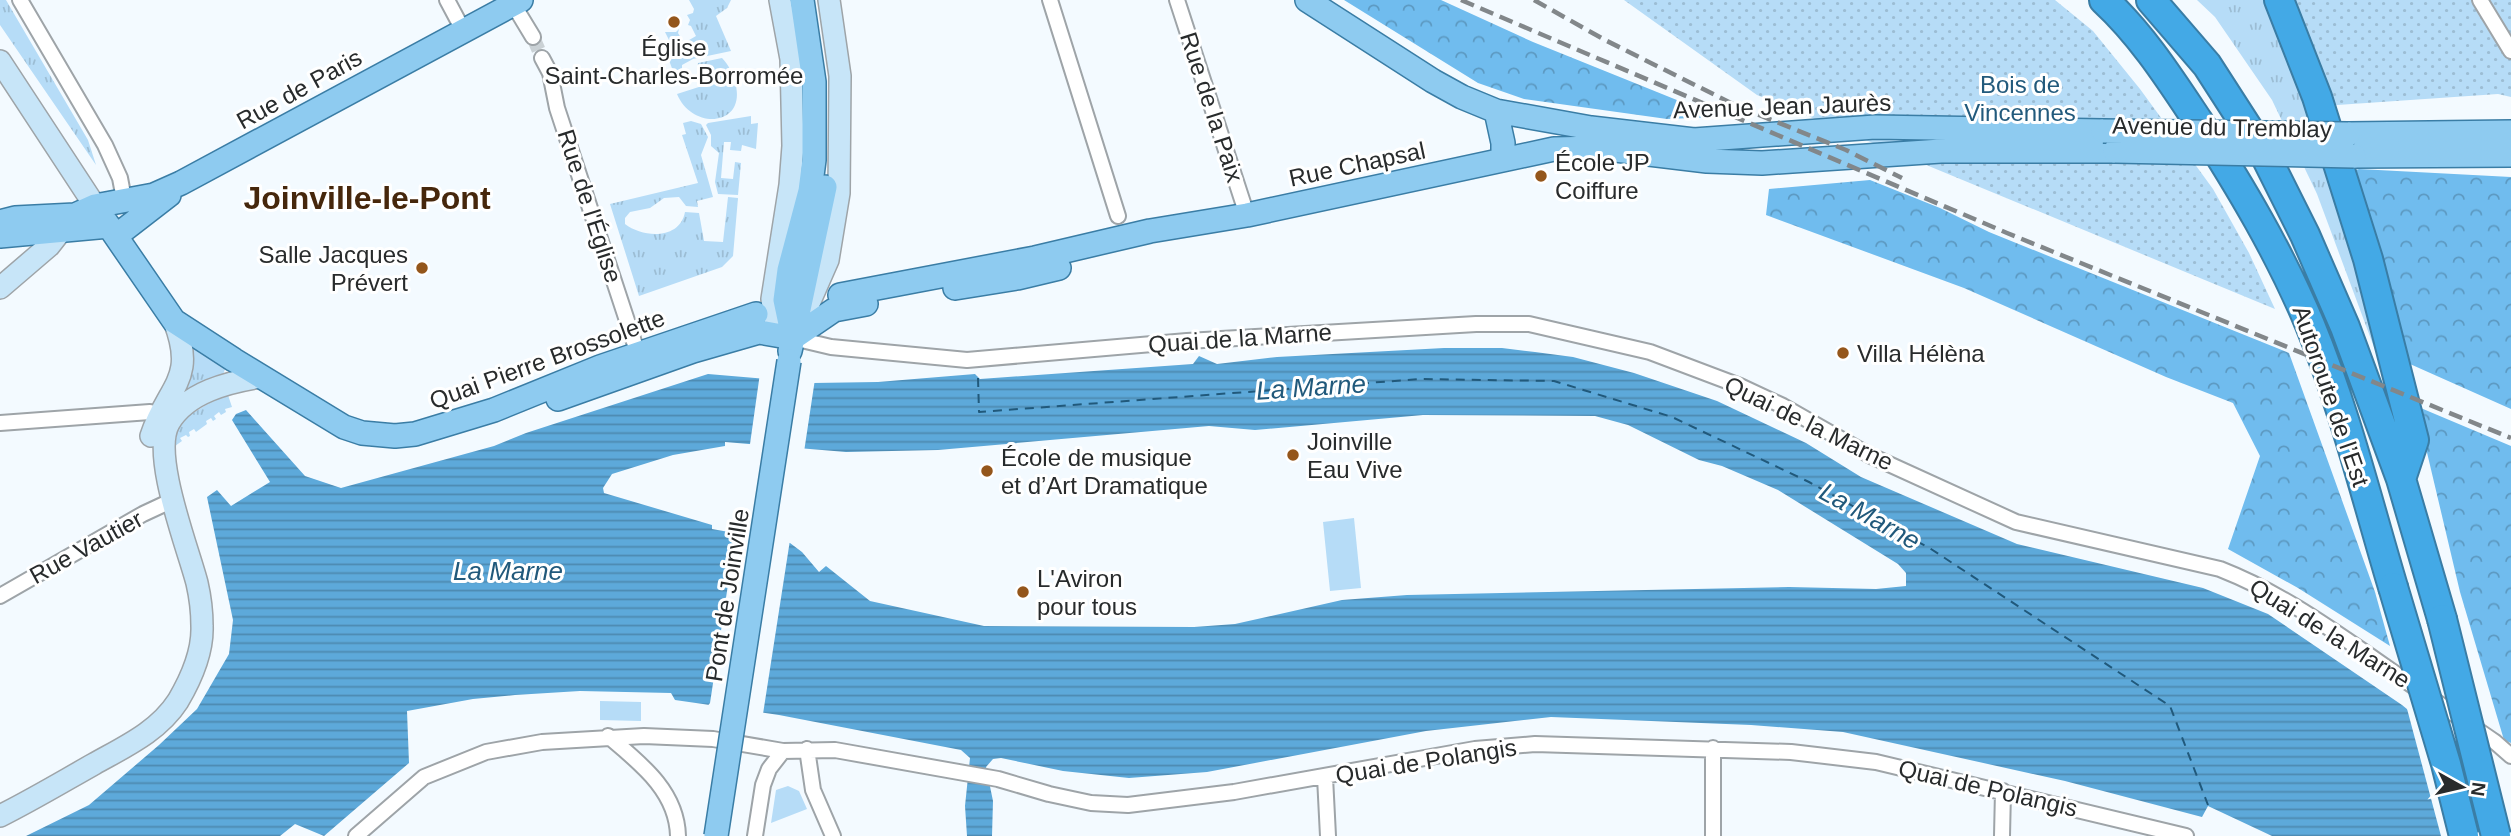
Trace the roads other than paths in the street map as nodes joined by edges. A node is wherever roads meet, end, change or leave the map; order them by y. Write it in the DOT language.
graph roads {
  1 [pos="20,0"];
  2 [pos="447,0"];
  3 [pos="780,0"];
  4 [pos="802,0"];
  5 [pos="815,0"];
  6 [pos="829,0"];
  7 [pos="1050,0"];
  8 [pos="1177,0"];
  9 [pos="1307,0"];
  10 [pos="2104,0"];
  11 [pos="2151,0"];
  12 [pos="2279,0"];
  13 [pos="2480,0"];
  14 [pos="517,2"];
  15 [pos="463,30"];
  16 [pos="533,37"];
  17 [pos="2511,51"];
  18 [pos="542,58"];
  19 [pos="0,61"];
  20 [pos="1496,111"];
  21 [pos="1913,126"];
  22 [pos="2511,132"];
  23 [pos="2511,155"];
  24 [pos="1891,156"];
  25 [pos="1503,159"];
  26 [pos="181,183"];
  27 [pos="124,199"];
  28 [pos="95,206"];
  29 [pos="0,210"];
  30 [pos="1118,216"];
  31 [pos="1238,216"];
  32 [pos="0,222"];
  33 [pos="112,231"];
  34 [pos="60,232"];
  35 [pos="0,236"];
  36 [pos="0,288"];
  37 [pos="840,295"];
  38 [pos="756,314"];
  39 [pos="174,321"];
  40 [pos="785,336"];
  41 [pos="639,354"];
  42 [pos="258,369"];
  43 [pos="495,410"];
  44 [pos="163,420"];
  45 [pos="0,423"];
  46 [pos="2401,479"];
  47 [pos="169,502"];
  48 [pos="0,596"];
  49 [pos="608,737"];
  50 [pos="1713,748"];
  51 [pos="807,749"];
  52 [pos="783,751"];
  53 [pos="2511,756"];
  54 [pos="1325,777"];
  55 [pos="2003,791"];
  56 [pos="0,816"];
  57 [pos="355,836"];
  58 [pos="678,836"];
  59 [pos="716,836"];
  60 [pos="755,836"];
  61 [pos="833,836"];
  62 [pos="1328,836"];
  63 [pos="1713,836"];
  64 [pos="2002,836"];
  65 [pos="2186,836"];
  66 [pos="2464,836"];
  67 [pos="2496,836"];
  1 -- 27 [label="street"];
  2 -- 15 [label="street"];
  3 -- 40 [label="street"];
  4 -- 40 [label="main road"];
  5 -- 40 [label="main road, Pont de Joinville"];
  6 -- 40 [label="street"];
  7 -- 30 [label="street"];
  8 -- 31 [label="street, Rue de la Paix"];
  9 -- 20 [label="main road, Avenue Jean Jaurès"];
  10 -- 66 [label="highway, Autoroute de l’Est, bridge"];
  11 -- 46 [label="highway, Autoroute de l’Est"];
  12 -- 46 [label="highway"];
  13 -- 17 [label="street"];
  14 -- 15 [label="main road, Rue de Paris"];
  14 -- 16 [label="street"];
  15 -- 26 [label="main road, Rue de Paris"];
  18 -- 41 [label="street, Rue de l'Église"];
  19 -- 28 [label="street"];
  20 -- 21 [label="main road, Avenue Jean Jaurès"];
  20 -- 25 [label="main road"];
  21 -- 22 [label="main road, Avenue du Tremblay, bridge"];
  23 -- 24 [label="main road, Avenue du Tremblay, bridge"];
  24 -- 25 [label="main road, Rue Chapsal"];
  25 -- 31 [label="main road, Rue Chapsal"];
  26 -- 27 [label="main road, Rue de Paris"];
  26 -- 33 [label="main road"];
  27 -- 28 [label="main road, Rue de Paris"];
  28 -- 29 [label="main road"];
  28 -- 32 [label="main road"];
  28 -- 33 [label="main road"];
  31 -- 37 [label="main road, Rue Chapsal"];
  31 -- 40 [label="main road"];
  33 -- 34 [label="main road"];
  33 -- 39 [label="main road"];
  34 -- 35 [label="main road"];
  34 -- 36 [label="street"];
  38 -- 41 [label="main road, Quai Pierre Brossolette"];
  39 -- 42 [label="main road, Quai Pierre Brossolette"];
  39 -- 44 [label="street"];
  40 -- 43 [label="main road"];
  40 -- 53 [label="street, Quai de la Marne"];
  40 -- 59 [label="main road, Pont de Joinville, bridge"];
  41 -- 43 [label="main road, Quai Pierre Brossolette"];
  42 -- 43 [label="main road, Quai Pierre Brossolette"];
  42 -- 44 [label="street"];
  44 -- 45 [label="street"];
  44 -- 47 [label="street"];
  46 -- 67 [label="highway, Autoroute de l’Est, bridge"];
  47 -- 48 [label="street, Rue Vautier"];
  47 -- 56 [label="street"];
  49 -- 52 [label="street, Quai de Polangis"];
  49 -- 57 [label="street, Quai de Polangis"];
  49 -- 58 [label="street"];
  50 -- 54 [label="street, Quai de Polangis"];
  50 -- 55 [label="street, Quai de Polangis"];
  50 -- 63 [label="street"];
  51 -- 52 [label="street, Quai de Polangis"];
  51 -- 54 [label="street, Quai de Polangis"];
  51 -- 61 [label="street"];
  52 -- 60 [label="street"];
  54 -- 62 [label="street"];
  55 -- 64 [label="street"];
  55 -- 65 [label="street, Quai de Polangis"];
}
